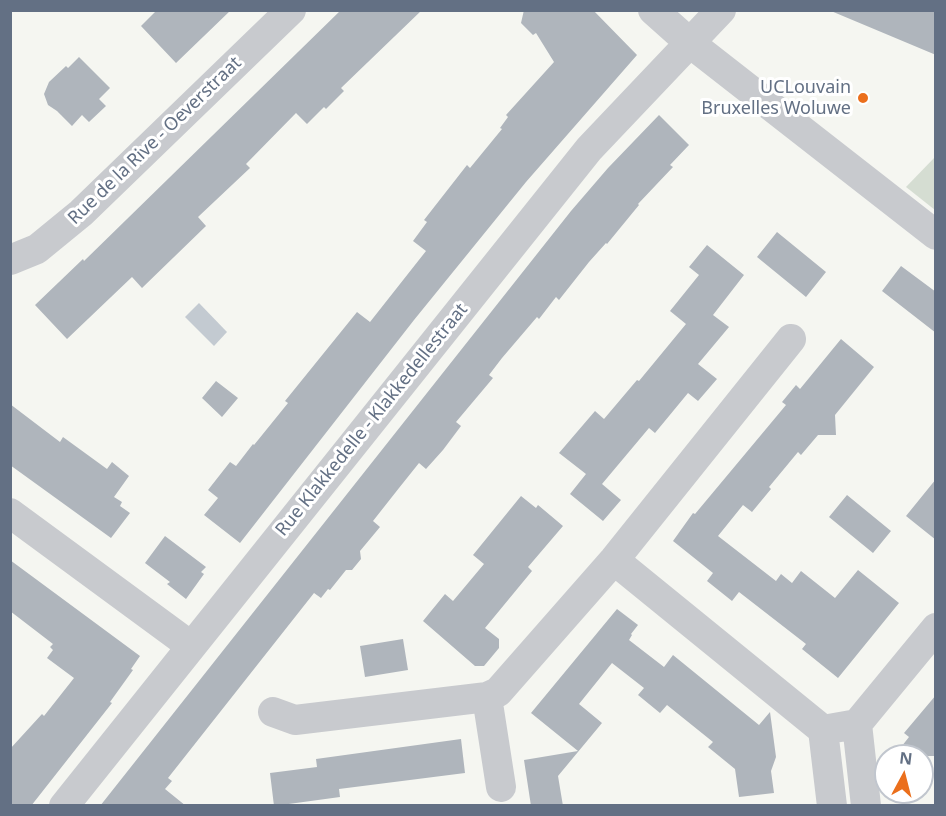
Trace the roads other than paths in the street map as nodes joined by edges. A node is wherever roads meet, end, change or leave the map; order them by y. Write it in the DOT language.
graph roads {
  1 [pos="291,10"];
  2 [pos="653,10"];
  3 [pos="721,10"];
  4 [pos="690,43"];
  5 [pos="936,235"];
  6 [pos="10,260"];
  7 [pos="791,339"];
  8 [pos="10,513"];
  9 [pos="614,560"];
  10 [pos="936,628"];
  11 [pos="192,646"];
  12 [pos="486,697"];
  13 [pos="273,712"];
  14 [pos="857,724"];
  15 [pos="823,730"];
  16 [pos="501,787"];
  17 [pos="64,806"];
  18 [pos="832,806"];
  19 [pos="866,806"];
  1 -- 6 [label="street, Rue de la Rive - Oeverstraat"];
  2 -- 4 [label="street"];
  3 -- 4 [label="street, Rue Klakkedelle - Klakkedellestraat"];
  4 -- 5 [label="street"];
  4 -- 11 [label="street, Rue Klakkedelle - Klakkedellestraat"];
  7 -- 9 [label="street"];
  8 -- 11 [label="street"];
  9 -- 12 [label="street"];
  9 -- 15 [label="street"];
  10 -- 14 [label="street"];
  11 -- 17 [label="street, Rue Klakkedelle - Klakkedellestraat"];
  12 -- 13 [label="street"];
  12 -- 16 [label="street"];
  14 -- 15 [label="street"];
  14 -- 19 [label="street"];
  15 -- 18 [label="street"];
}
